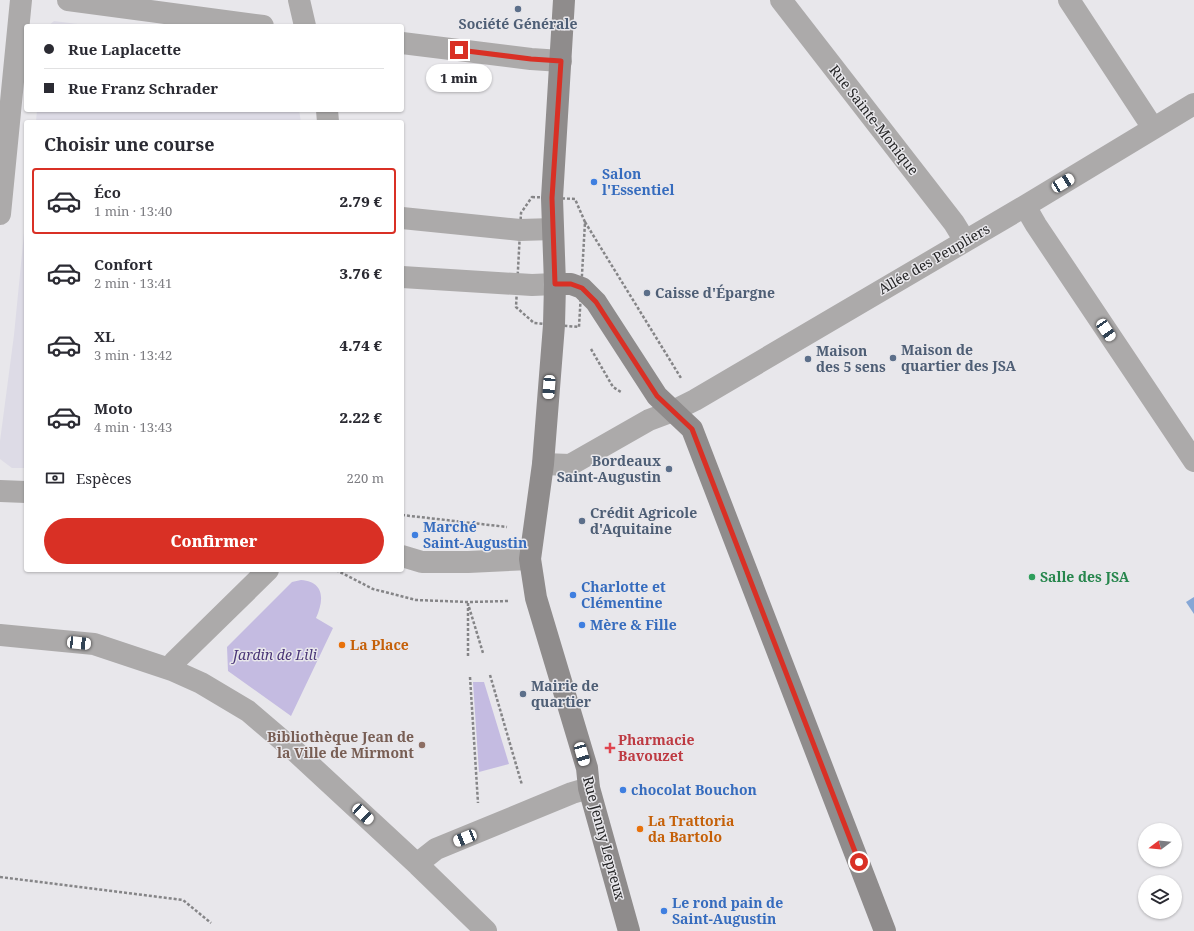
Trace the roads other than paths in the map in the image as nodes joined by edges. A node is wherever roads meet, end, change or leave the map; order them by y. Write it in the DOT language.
graph roads {
  1 [pos="22,0"];
  2 [pos="68,0"];
  3 [pos="299,0"];
  4 [pos="564,0"];
  5 [pos="781,0"];
  6 [pos="1069,0"];
  7 [pos="248,24"];
  8 [pos="305,24"];
  9 [pos="404,44"];
  10 [pos="561,61"];
  11 [pos="1194,104"];
  12 [pos="1153,128"];
  13 [pos="1025,206"];
  14 [pos="0,214"];
  15 [pos="404,218"];
  16 [pos="554,229"];
  17 [pos="965,241"];
  18 [pos="404,277"];
  19 [pos="555,284"];
  20 [pos="673,411"];
  21 [pos="1194,461"];
  22 [pos="543,464"];
  23 [pos="0,491"];
  24 [pos="24,492"];
  25 [pos="404,557"];
  26 [pos="530,559"];
  27 [pos="266,572"];
  28 [pos="0,635"];
  29 [pos="172,670"];
  30 [pos="589,788"];
  31 [pos="418,865"];
  32 [pos="486,931"];
  33 [pos="629,931"];
  34 [pos="885,931"];
  1 -- 14 [label="street"];
  2 -- 7 [label="street"];
  3 -- 8 [label="street"];
  4 -- 10 [label="street, Rue Jenny Lepreux"];
  5 -- 17 [label="street, Rue Sainte-Monique"];
  6 -- 12 [label="street"];
  9 -- 10 [label="street"];
  10 -- 16 [label="street, Rue Jenny Lepreux"];
  11 -- 12 [label="street, Allée des Peupliers"];
  12 -- 13 [label="street, Allée des Peupliers"];
  13 -- 17 [label="street, Allée des Peupliers"];
  13 -- 21 [label="street"];
  15 -- 16 [label="street"];
  16 -- 19 [label="street, Rue Jenny Lepreux"];
  17 -- 20 [label="street, Allée des Peupliers"];
  18 -- 19 [label="street"];
  19 -- 20 [label="street"];
  19 -- 22 [label="street, Rue Jenny Lepreux"];
  20 -- 22 [label="street, Allée des Peupliers"];
  20 -- 34 [label="street"];
  22 -- 26 [label="street, Rue Jenny Lepreux"];
  23 -- 24 [label="street"];
  25 -- 26 [label="street"];
  26 -- 30 [label="street, Rue Jenny Lepreux"];
  27 -- 29 [label="street"];
  28 -- 29 [label="street"];
  29 -- 31 [label="street"];
  30 -- 31 [label="street"];
  30 -- 33 [label="street, Rue Jenny Lepreux"];
  31 -- 32 [label="street"];
}
